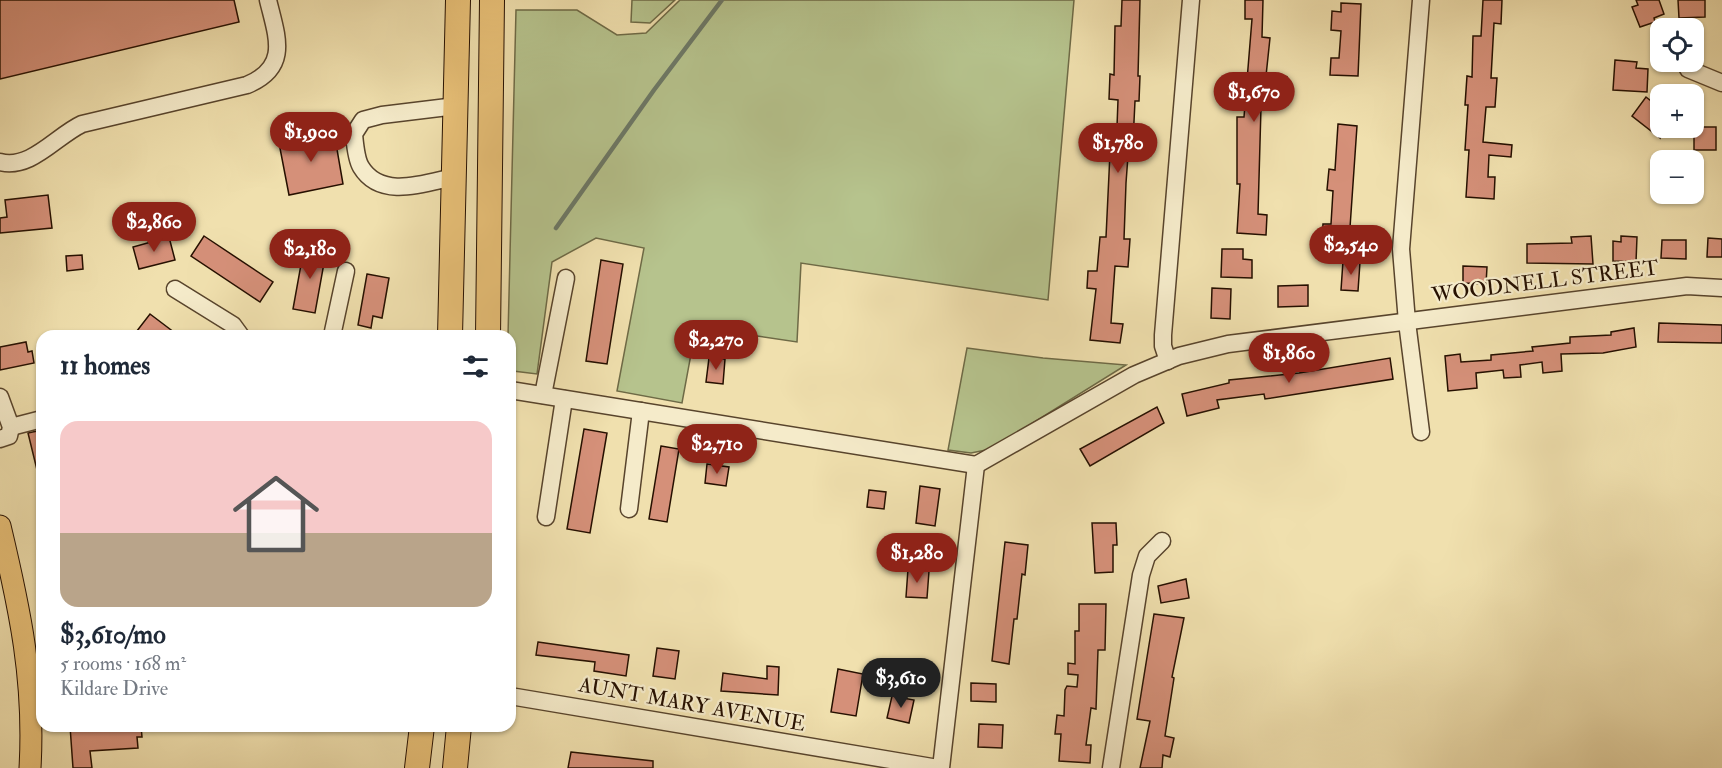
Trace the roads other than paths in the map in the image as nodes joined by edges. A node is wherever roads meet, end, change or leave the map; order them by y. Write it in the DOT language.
graph roads {
  1 [pos="268,0"];
  2 [pos="458,0"];
  3 [pos="492,0"];
  4 [pos="1191,0"];
  5 [pos="1421,0"];
  6 [pos="1695,72"];
  7 [pos="1722,83"];
  8 [pos="456,106"];
  9 [pos="0,162"];
  10 [pos="454,177"];
  11 [pos="346,271"];
  12 [pos="566,278"];
  13 [pos="1722,288"];
  14 [pos="175,289"];
  15 [pos="1407,322"];
  16 [pos="236,330"];
  17 [pos="333,330"];
  18 [pos="450,330"];
  19 [pos="488,330"];
  20 [pos="1168,361"];
  21 [pos="516,391"];
  22 [pos="543,396"];
  23 [pos="0,397"];
  24 [pos="564,399"];
  25 [pos="641,411"];
  26 [pos="36,421"];
  27 [pos="1422,432"];
  28 [pos="6,433"];
  29 [pos="976,465"];
  30 [pos="629,509"];
  31 [pos="546,517"];
  32 [pos="0,526"];
  33 [pos="1162,541"];
  34 [pos="8,591"];
  35 [pos="35,667"];
  36 [pos="516,697"];
  37 [pos="421,732"];
  38 [pos="458,732"];
  39 [pos="30,768"];
  40 [pos="417,768"];
  41 [pos="455,768"];
  42 [pos="940,768"];
  43 [pos="1111,768"];
  1 -- 9 [label="street"];
  2 -- 8 [label="highway"];
  3 -- 19 [label="highway"];
  4 -- 20 [label="street"];
  5 -- 15 [label="street"];
  6 -- 7 [label="street"];
  8 -- 10 [label="highway"];
  8 -- 10 [label="street"];
  10 -- 18 [label="highway"];
  11 -- 17 [label="street"];
  12 -- 22 [label="street"];
  13 -- 15 [label="street, WOODNELL STREET"];
  14 -- 16 [label="street"];
  15 -- 20 [label="street, WOODNELL STREET"];
  15 -- 27 [label="street"];
  20 -- 29 [label="street, WOODNELL STREET"];
  21 -- 22 [label="street"];
  22 -- 24 [label="street"];
  23 -- 28 [label="street"];
  24 -- 25 [label="street"];
  24 -- 31 [label="street"];
  25 -- 29 [label="street"];
  25 -- 30 [label="street"];
  26 -- 28 [label="street"];
  29 -- 42 [label="street"];
  32 -- 34 [label="main road"];
  33 -- 43 [label="street"];
  34 -- 35 [label="main road"];
  35 -- 39 [label="main road"];
  36 -- 42 [label="street, AUNT MARY AVENUE"];
  37 -- 40 [label="highway"];
  38 -- 41 [label="highway"];
}
